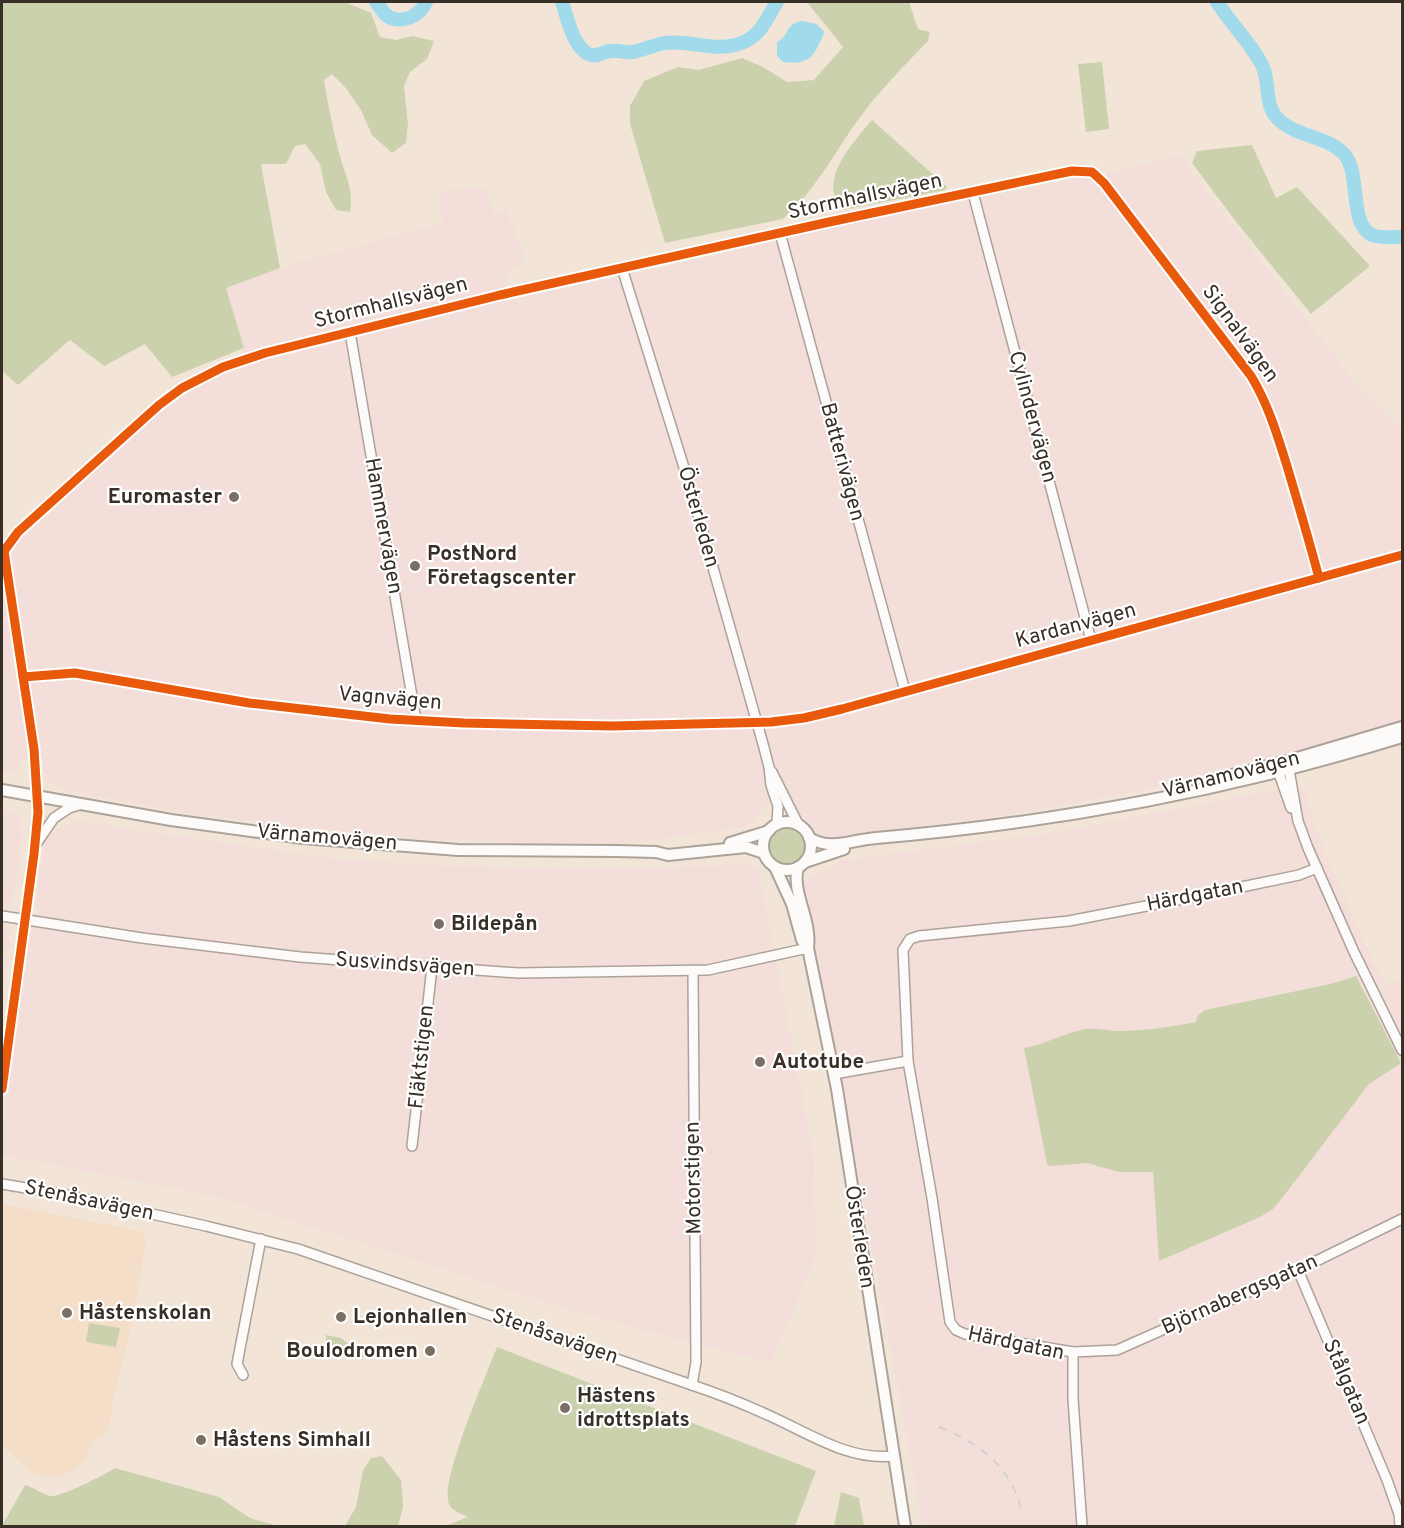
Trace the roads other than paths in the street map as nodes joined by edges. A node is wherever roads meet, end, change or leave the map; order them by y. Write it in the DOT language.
graph roads {
  1 [pos="1092,172"];
  2 [pos="973,193"];
  3 [pos="780,233"];
  4 [pos="622,268"];
  5 [pos="350,332"];
  6 [pos="3,549"];
  7 [pos="1402,555"];
  8 [pos="1319,578"];
  9 [pos="1091,640"];
  10 [pos="23,677"];
  11 [pos="905,691"];
  12 [pos="416,720"];
  13 [pos="756,722"];
  14 [pos="1402,727"];
  15 [pos="1402,737"];
  16 [pos="769,767"];
  17 [pos="1282,767"];
  18 [pos="2,789"];
  19 [pos="38,796"];
  20 [pos="83,804"];
  21 [pos="799,826"];
  22 [pos="773,828"];
  23 [pos="909,837"];
  24 [pos="809,838"];
  25 [pos="36,844"];
  26 [pos="656,852"];
  27 [pos="764,853"];
  28 [pos="802,864"];
  29 [pos="775,867"];
  30 [pos="1317,868"];
  31 [pos="2,916"];
  32 [pos="26,918"];
  33 [pos="808,948"];
  34 [pos="432,967"];
  35 [pos="693,971"];
  36 [pos="1402,1050"];
  37 [pos="908,1061"];
  38 [pos="834,1074"];
  39 [pos="2,1084"];
  40 [pos="412,1146"];
  41 [pos="2,1184"];
  42 [pos="1402,1219"];
  43 [pos="261,1239"];
  44 [pos="1298,1270"];
  45 [pos="1073,1353"];
  46 [pos="243,1375"];
  47 [pos="692,1384"];
  48 [pos="892,1456"];
  49 [pos="1397,1492"];
  50 [pos="905,1527"];
  51 [pos="1082,1527"];
  52 [pos="1400,1527"];
  1 -- 2 [label="street, Stormhallsvägen"];
  1 -- 8 [label="street, Signalvägen"];
  2 -- 3 [label="street, Stormhallsvägen"];
  2 -- 9 [label="street, Cylindervägen"];
  3 -- 4 [label="street, Stormhallsvägen"];
  3 -- 11 [label="street, Batterivägen"];
  4 -- 5 [label="street, Stormhallsvägen"];
  4 -- 13 [label="street, Österleden"];
  5 -- 6 [label="street, Stormhallsvägen"];
  5 -- 12 [label="street, Hammervägen"];
  6 -- 10 [label="street, Stormhallsvägen"];
  7 -- 8 [label="street, Kardanvägen"];
  8 -- 9 [label="street, Kardanvägen"];
  9 -- 11 [label="street, Kardanvägen"];
  10 -- 12 [label="street, Vagnvägen"];
  10 -- 19 [label="street, Stormhallsvägen"];
  11 -- 13 [label="street, Kardanvägen"];
  12 -- 13 [label="street, Vagnvägen"];
  13 -- 16 [label="street, Österleden"];
  14 -- 17 [label="main road, Värnamovägen"];
  15 -- 17 [label="main road, Värnamovägen"];
  16 -- 21 [label="street, Österleden"];
  16 -- 22 [label="street, Österleden"];
  17 -- 23 [label="main road, Värnamovägen"];
  17 -- 30 [label="street"];
  18 -- 19 [label="main road, Värnamovägen"];
  19 -- 20 [label="main road, Värnamovägen"];
  19 -- 25 [label="street, Stormhallsvägen"];
  20 -- 25 [label="street"];
  20 -- 26 [label="main road, Värnamovägen"];
  21 -- 22 [label="main road, Värnamovägen"];
  21 -- 24 [label="main road"];
  22 -- 26 [label="main road, Värnamovägen"];
  22 -- 27 [label="main road"];
  23 -- 24 [label="main road, Värnamovägen"];
  23 -- 28 [label="main road, Värnamovägen"];
  24 -- 28 [label="main road"];
  25 -- 32 [label="street, Stormhallsvägen"];
  26 -- 27 [label="main road, Värnamovägen"];
  27 -- 29 [label="main road"];
  28 -- 29 [label="main road, Värnamovägen"];
  28 -- 33 [label="main road, Österleden"];
  29 -- 33 [label="main road, Österleden"];
  30 -- 36 [label="street"];
  30 -- 37 [label="street, Härdgatan"];
  31 -- 32 [label="street, Susvindsvägen"];
  32 -- 34 [label="street, Susvindsvägen"];
  32 -- 39 [label="street, Stormhallsvägen"];
  33 -- 35 [label="street, Susvindsvägen"];
  33 -- 38 [label="main road, Österleden"];
  34 -- 35 [label="street, Susvindsvägen"];
  34 -- 40 [label="street, Fläktstigen"];
  35 -- 47 [label="street, Motorstigen"];
  37 -- 38 [label="street"];
  37 -- 45 [label="street, Härdgatan"];
  38 -- 48 [label="main road, Österleden"];
  41 -- 43 [label="street, Stenåsavägen"];
  42 -- 44 [label="street, Björnabergsgatan"];
  43 -- 46 [label="street"];
  43 -- 47 [label="street, Stenåsavägen"];
  44 -- 45 [label="street, Björnabergsgatan"];
  44 -- 49 [label="street, Stålgatan"];
  45 -- 51 [label="street, Härdgatan"];
  47 -- 48 [label="street, Stenåsavägen"];
  48 -- 50 [label="main road, Österleden"];
  49 -- 52 [label="street, Stålgatan"];
}
